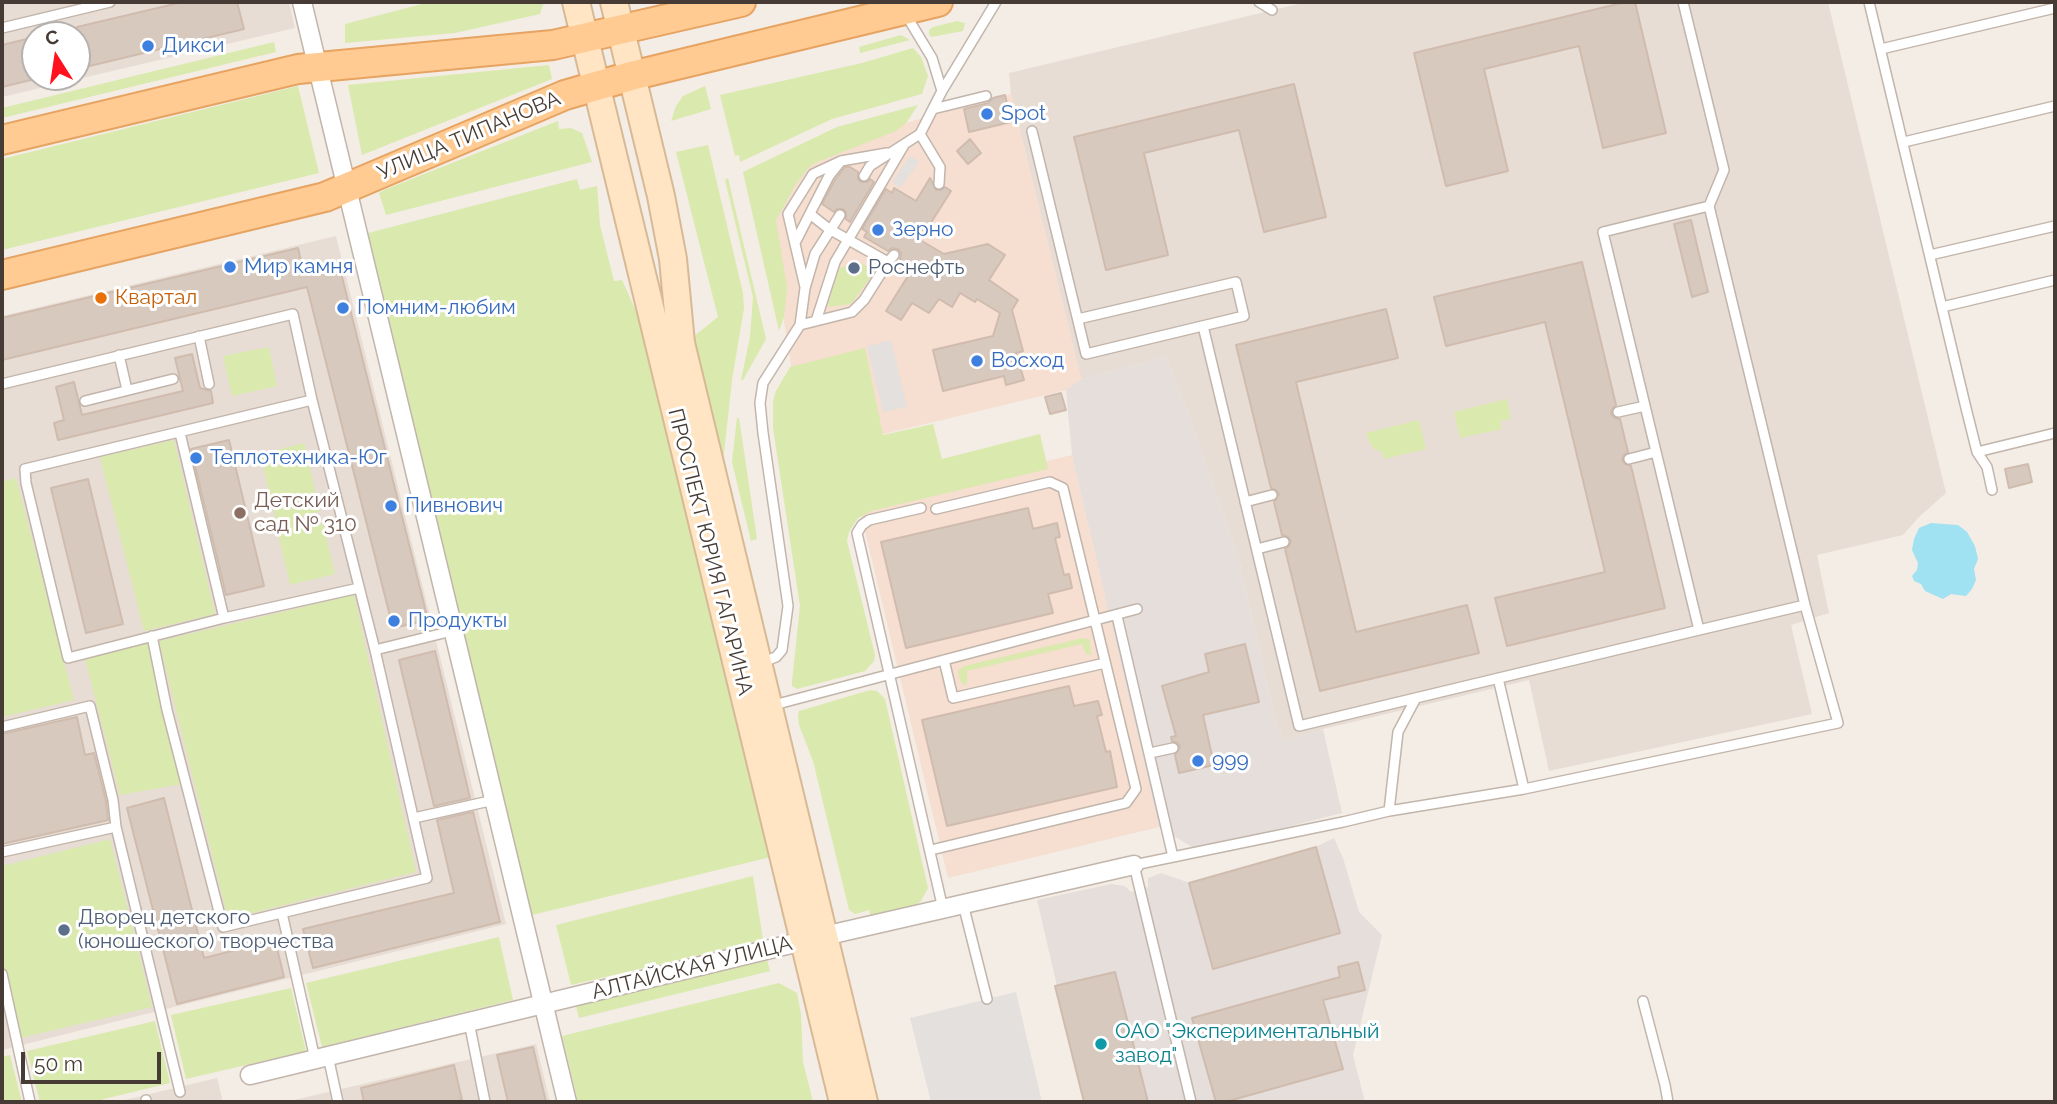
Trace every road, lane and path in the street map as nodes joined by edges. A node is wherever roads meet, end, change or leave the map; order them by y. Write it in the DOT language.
graph roads {
  1 [pos="110,2"];
  2 [pos="302,2"];
  3 [pos="576,2"];
  4 [pos="614,2"];
  5 [pos="741,2"];
  6 [pos="938,2"];
  7 [pos="996,2"];
  8 [pos="1259,2"];
  9 [pos="1683,2"];
  10 [pos="1870,2"];
  11 [pos="74,6"];
  12 [pos="2055,8"];
  13 [pos="903,10"];
  14 [pos="1272,10"];
  15 [pos="2,28"];
  16 [pos="621,30"];
  17 [pos="585,38"];
  18 [pos="1881,50"];
  19 [pos="318,66"];
  20 [pos="631,76"];
  21 [pos="596,85"];
  22 [pos="942,91"];
  23 [pos="986,96"];
  24 [pos="2055,106"];
  25 [pos="933,109"];
  26 [pos="1032,131"];
  27 [pos="920,134"];
  28 [pos="2,140"];
  29 [pos="1905,142"];
  30 [pos="905,144"];
  31 [pos="892,152"];
  32 [pos="841,161"];
  33 [pos="864,176"];
  34 [pos="939,184"];
  35 [pos="347,187"];
  36 [pos="1709,206"];
  37 [pos="810,214"];
  38 [pos="840,215"];
  39 [pos="2055,226"];
  40 [pos="829,229"];
  41 [pos="848,240"];
  42 [pos="795,243"];
  43 [pos="1930,255"];
  44 [pos="2,275"];
  45 [pos="2055,280"];
  46 [pos="805,288"];
  47 [pos="1942,307"];
  48 [pos="1078,320"];
  49 [pos="816,321"];
  50 [pos="800,325"];
  51 [pos="1203,326"];
  52 [pos="199,336"];
  53 [pos="119,355"];
  54 [pos="173,379"];
  55 [pos="2,384"];
  56 [pos="209,384"];
  57 [pos="127,390"];
  58 [pos="312,400"];
  59 [pos="85,401"];
  60 [pos="1645,406"];
  61 [pos="1618,412"];
  62 [pos="180,433"];
  63 [pos="2055,433"];
  64 [pos="1656,452"];
  65 [pos="1977,452"];
  66 [pos="1629,459"];
  67 [pos="1992,490"];
  68 [pos="1272,495"];
  69 [pos="1245,502"];
  70 [pos="921,508"];
  71 [pos="936,509"];
  72 [pos="1284,542"];
  73 [pos="1257,549"];
  74 [pos="359,588"];
  75 [pos="1805,605"];
  76 [pos="1138,609"];
  77 [pos="1117,616"];
  78 [pos="223,618"];
  79 [pos="1096,621"];
  80 [pos="1699,630"];
  81 [pos="452,631"];
  82 [pos="152,636"];
  83 [pos="375,650"];
  84 [pos="944,660"];
  85 [pos="1105,663"];
  86 [pos="748,666"];
  87 [pos="890,674"];
  88 [pos="1498,678"];
  89 [pos="1416,698"];
  90 [pos="758,709"];
  91 [pos="2,727"];
  92 [pos="1173,748"];
  93 [pos="1150,753"];
  94 [pos="1524,789"];
  95 [pos="494,800"];
  96 [pos="1389,811"];
  97 [pos="414,818"];
  98 [pos="116,827"];
  99 [pos="931,850"];
  100 [pos="2,852"];
  101 [pos="1174,857"];
  102 [pos="1133,865"];
  103 [pos="963,904"];
  104 [pos="943,909"];
  105 [pos="282,913"];
  106 [pos="813,939"];
  107 [pos="2,974"];
  108 [pos="987,999"];
  109 [pos="1643,1001"];
  110 [pos="542,1004"];
  111 [pos="469,1022"];
  112 [pos="321,1058"];
  113 [pos="250,1075"];
  114 [pos="180,1092"];
  115 [pos="30,1102"];
  116 [pos="338,1102"];
  117 [pos="485,1102"];
  118 [pos="567,1102"];
  119 [pos="843,1102"];
  120 [pos="864,1102"];
  121 [pos="1191,1102"];
  122 [pos="1668,1102"];
  1 -- 11 [label="lane"];
  2 -- 19 [label="street"];
  3 -- 17 [label="main road, ПРОСПЕКТ ЮРИЯ ГАГАРИНА"];
  4 -- 16 [label="main road, ПРОСПЕКТ ЮРИЯ ГАГАРИНА"];
  5 -- 16 [label="main road"];
  6 -- 13 [label="main road, УЛИЦА ТИПАНОВА"];
  7 -- 22 [label="lane"];
  8 -- 14 [label="lane"];
  9 -- 36 [label="lane"];
  10 -- 18 [label="lane"];
  11 -- 15 [label="lane"];
  12 -- 18 [label="lane"];
  13 -- 20 [label="main road, УЛИЦА ТИПАНОВА"];
  13 -- 22 [label="lane"];
  16 -- 17 [label="main road"];
  16 -- 20 [label="main road, ПРОСПЕКТ ЮРИЯ ГАГАРИНА"];
  17 -- 19 [label="main road"];
  17 -- 21 [label="main road, ПРОСПЕКТ ЮРИЯ ГАГАРИНА"];
  18 -- 29 [label="lane"];
  19 -- 28 [label="main road"];
  19 -- 35 [label="street"];
  20 -- 21 [label="main road, УЛИЦА ТИПАНОВА"];
  20 -- 86 [label="main road, ПРОСПЕКТ ЮРИЯ ГАГАРИНА"];
  21 -- 35 [label="main road, УЛИЦА ТИПАНОВА"];
  21 -- 86 [label="main road, ПРОСПЕКТ ЮРИЯ ГАГАРИНА"];
  22 -- 25 [label="lane"];
  23 -- 25 [label="lane"];
  24 -- 29 [label="lane"];
  25 -- 27 [label="lane"];
  26 -- 48 [label="lane"];
  27 -- 30 [label="lane"];
  27 -- 34 [label="lane"];
  29 -- 43 [label="lane"];
  30 -- 31 [label="lane"];
  30 -- 41 [label="lane"];
  31 -- 32 [label="lane"];
  31 -- 33 [label="lane"];
  32 -- 37 [label="lane"];
  32 -- 42 [label="lane"];
  35 -- 44 [label="main road, УЛИЦА ТИПАНОВА"];
  35 -- 81 [label="street"];
  36 -- 60 [label="lane"];
  36 -- 75 [label="lane"];
  37 -- 40 [label="lane"];
  37 -- 42 [label="lane"];
  38 -- 40 [label="lane"];
  39 -- 43 [label="lane"];
  40 -- 41 [label="lane"];
  40 -- 46 [label="lane"];
  41 -- 49 [label="lane"];
  41 -- 49 [label="lane"];
  42 -- 46 [label="lane"];
  43 -- 47 [label="lane"];
  45 -- 47 [label="lane"];
  46 -- 50 [label="lane"];
  47 -- 65 [label="lane"];
  48 -- 51 [label="lane"];
  48 -- 51 [label="lane"];
  49 -- 50 [label="lane"];
  50 -- 86 [label="lane"];
  51 -- 69 [label="lane"];
  52 -- 53 [label="lane"];
  52 -- 56 [label="lane"];
  52 -- 58 [label="lane"];
  53 -- 55 [label="lane"];
  53 -- 57 [label="lane"];
  54 -- 57 [label="lane"];
  57 -- 59 [label="lane"];
  58 -- 62 [label="lane"];
  58 -- 74 [label="lane"];
  60 -- 61 [label="lane"];
  60 -- 64 [label="lane"];
  62 -- 78 [label="lane"];
  62 -- 82 [label="lane"];
  63 -- 65 [label="lane"];
  64 -- 66 [label="lane"];
  64 -- 80 [label="lane"];
  65 -- 67 [label="lane"];
  68 -- 69 [label="lane"];
  69 -- 73 [label="lane"];
  70 -- 87 [label="lane"];
  71 -- 79 [label="lane"];
  72 -- 73 [label="lane"];
  73 -- 89 [label="lane"];
  74 -- 78 [label="lane"];
  74 -- 83 [label="lane"];
  75 -- 80 [label="lane"];
  75 -- 94 [label="lane"];
  76 -- 77 [label="lane"];
  77 -- 79 [label="lane"];
  77 -- 93 [label="lane"];
  78 -- 82 [label="lane"];
  79 -- 84 [label="lane"];
  79 -- 85 [label="lane"];
  80 -- 88 [label="lane"];
  81 -- 83 [label="lane"];
  81 -- 95 [label="street"];
  82 -- 105 [label="lane"];
  83 -- 97 [label="lane"];
  84 -- 85 [label="lane"];
  84 -- 87 [label="lane"];
  85 -- 99 [label="lane"];
  86 -- 90 [label="main road, ПРОСПЕКТ ЮРИЯ ГАГАРИНА"];
  87 -- 90 [label="lane"];
  87 -- 99 [label="lane"];
  88 -- 89 [label="lane"];
  88 -- 94 [label="lane"];
  89 -- 96 [label="lane"];
  90 -- 106 [label="main road, ПРОСПЕКТ ЮРИЯ ГАГАРИНА"];
  91 -- 98 [label="lane"];
  92 -- 93 [label="lane"];
  93 -- 101 [label="lane"];
  94 -- 96 [label="lane"];
  95 -- 97 [label="lane"];
  95 -- 110 [label="street"];
  96 -- 101 [label="lane"];
  97 -- 105 [label="lane"];
  98 -- 100 [label="lane"];
  98 -- 114 [label="lane"];
  99 -- 104 [label="lane"];
  101 -- 102 [label="lane"];
  102 -- 103 [label="street, АЛТАЙСКАЯ УЛИЦА"];
  102 -- 121 [label="lane"];
  103 -- 104 [label="street, АЛТАЙСКАЯ УЛИЦА"];
  103 -- 108 [label="lane"];
  104 -- 106 [label="street, АЛТАЙСКАЯ УЛИЦА"];
  105 -- 112 [label="lane"];
  106 -- 110 [label="street, АЛТАЙСКАЯ УЛИЦА"];
  106 -- 119 [label="main road, ПРОСПЕКТ ЮРИЯ ГАГАРИНА"];
  106 -- 120 [label="main road, ПРОСПЕКТ ЮРИЯ ГАГАРИНА"];
  107 -- 115 [label="lane"];
  109 -- 122 [label="lane"];
  110 -- 111 [label="street, АЛТАЙСКАЯ УЛИЦА"];
  110 -- 118 [label="street"];
  111 -- 112 [label="street, АЛТАЙСКАЯ УЛИЦА"];
  111 -- 117 [label="lane"];
  112 -- 113 [label="street, АЛТАЙСКАЯ УЛИЦА"];
  112 -- 116 [label="lane"];
}
